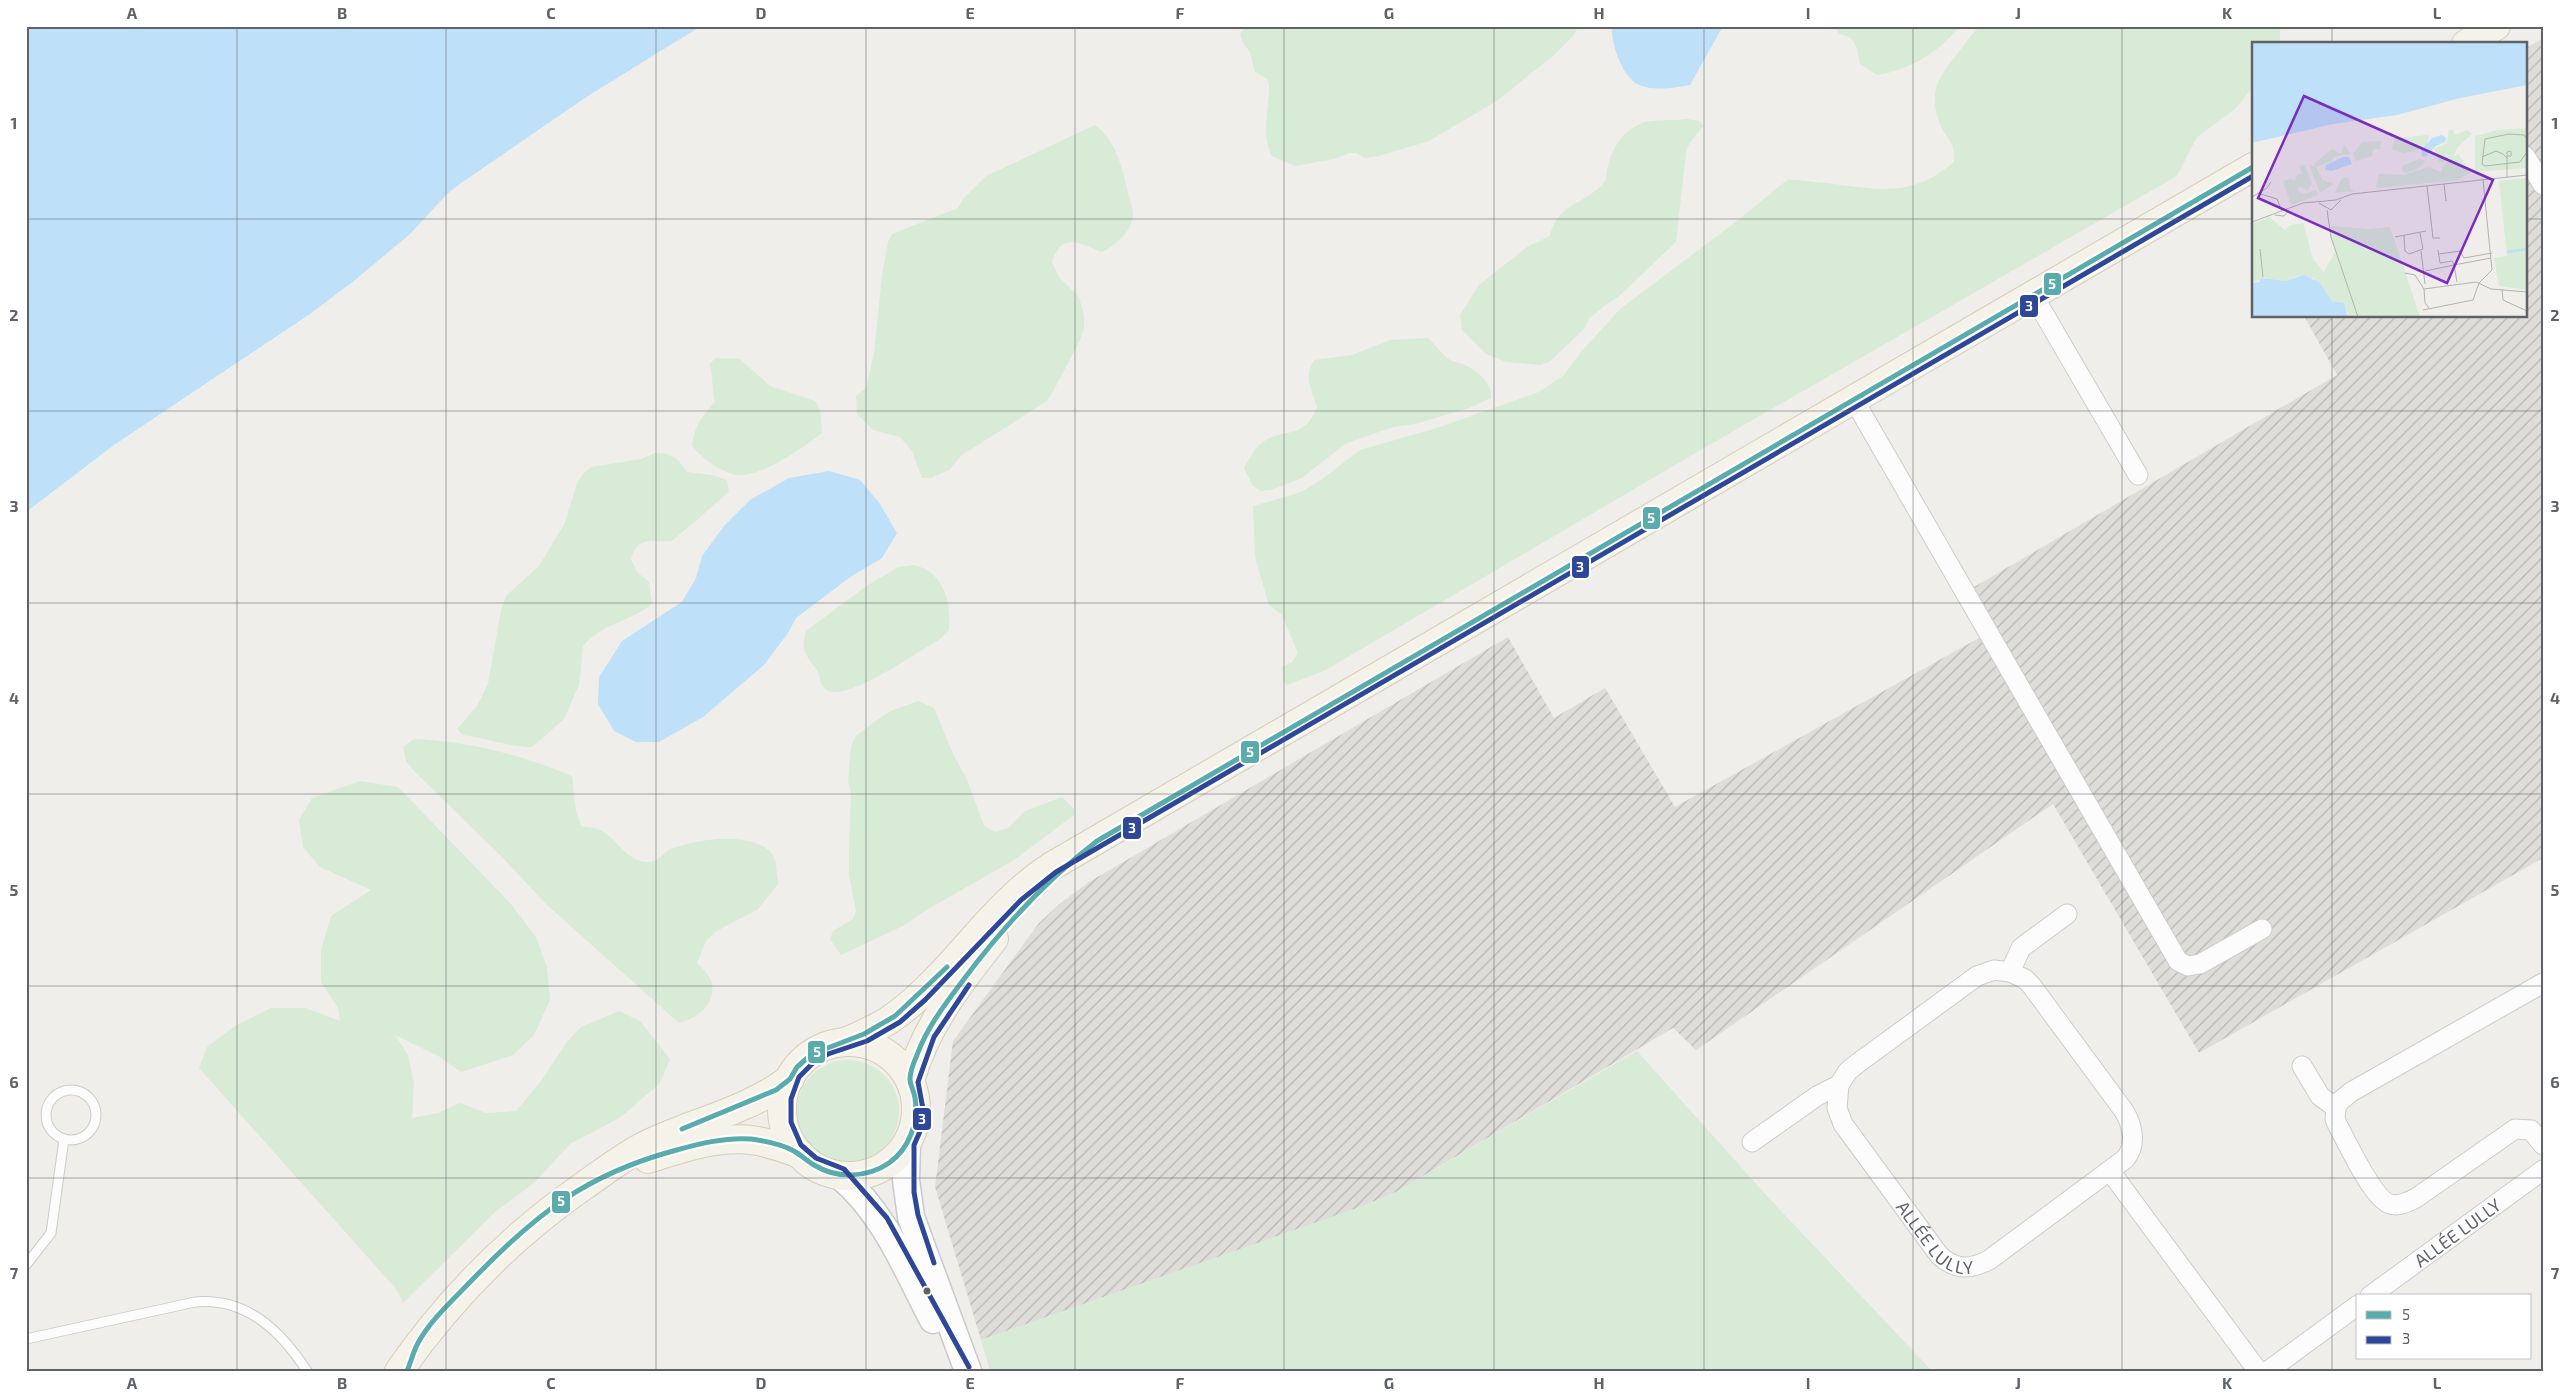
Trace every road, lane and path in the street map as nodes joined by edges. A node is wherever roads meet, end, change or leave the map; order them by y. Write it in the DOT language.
graph roads {
  1 [pos="2496,26"];
  2 [pos="2469,42"];
  3 [pos="2526,158"];
  4 [pos="2252,169"];
  5 [pos="2543,186"];
  6 [pos="2032,295"];
  7 [pos="1854,400"];
  8 [pos="2138,475"];
  9 [pos="1097,841"];
  10 [pos="2067,914"];
  11 [pos="2262,929"];
  12 [pos="2010,972"];
  13 [pos="2543,983"];
  14 [pos="845,1042"];
  15 [pos="2302,1066"];
  16 [pos="790,1079"];
  17 [pos="910,1080"];
  18 [pos="1839,1085"];
  19 [pos="2336,1108"];
  20 [pos="64,1139"];
  21 [pos="1752,1142"];
  22 [pos="907,1143"];
  23 [pos="2543,1144"];
  24 [pos="800,1154"];
  25 [pos="2543,1170"];
  26 [pos="2110,1171"];
  27 [pos="839,1175"];
  28 [pos="586,1184"];
  29 [pos="26,1265"];
  30 [pos="2373,1294"];
  31 [pos="2356,1306"];
  32 [pos="26,1339"];
  33 [pos="419,1343"];
  34 [pos="307,1371"];
  35 [pos="399,1371"];
  36 [pos="407,1371"];
  37 [pos="962,1371"];
  38 [pos="968,1371"];
  39 [pos="2258,1371"];
  40 [pos="2268,1371"];
  1 -- 2 [label="main road"];
  3 -- 5 [label="street"];
  4 -- 6 [label="main road"];
  6 -- 7 [label="main road"];
  6 -- 8 [label="street"];
  7 -- 9 [label="main road"];
  7 -- 11 [label="street"];
  9 -- 14 [label="main road"];
  9 -- 17 [label="main road"];
  10 -- 12 [label="street"];
  12 -- 18 [label="street"];
  12 -- 26 [label="street, ALLÉE LULLY"];
  13 -- 19 [label="street"];
  14 -- 16 [label="main road"];
  14 -- 17 [label="main road"];
  15 -- 19 [label="street"];
  16 -- 24 [label="main road"];
  16 -- 28 [label="main road"];
  17 -- 22 [label="main road"];
  18 -- 21 [label="street"];
  18 -- 26 [label="street, ALLÉE LULLY"];
  19 -- 23 [label="street"];
  20 -- 20 [label="lane"];
  20 -- 29 [label="lane"];
  22 -- 27 [label="main road"];
  22 -- 38 [label="street"];
  24 -- 27 [label="main road"];
  24 -- 28 [label="main road"];
  25 -- 30 [label="street, ALLÉE LULLY"];
  26 -- 39 [label="street"];
  27 -- 37 [label="street"];
  28 -- 33 [label="main road"];
  31 -- 40 [label="street"];
  32 -- 34 [label="lane"];
  33 -- 35 [label="main road"];
  33 -- 36 [label="main road"];
}
